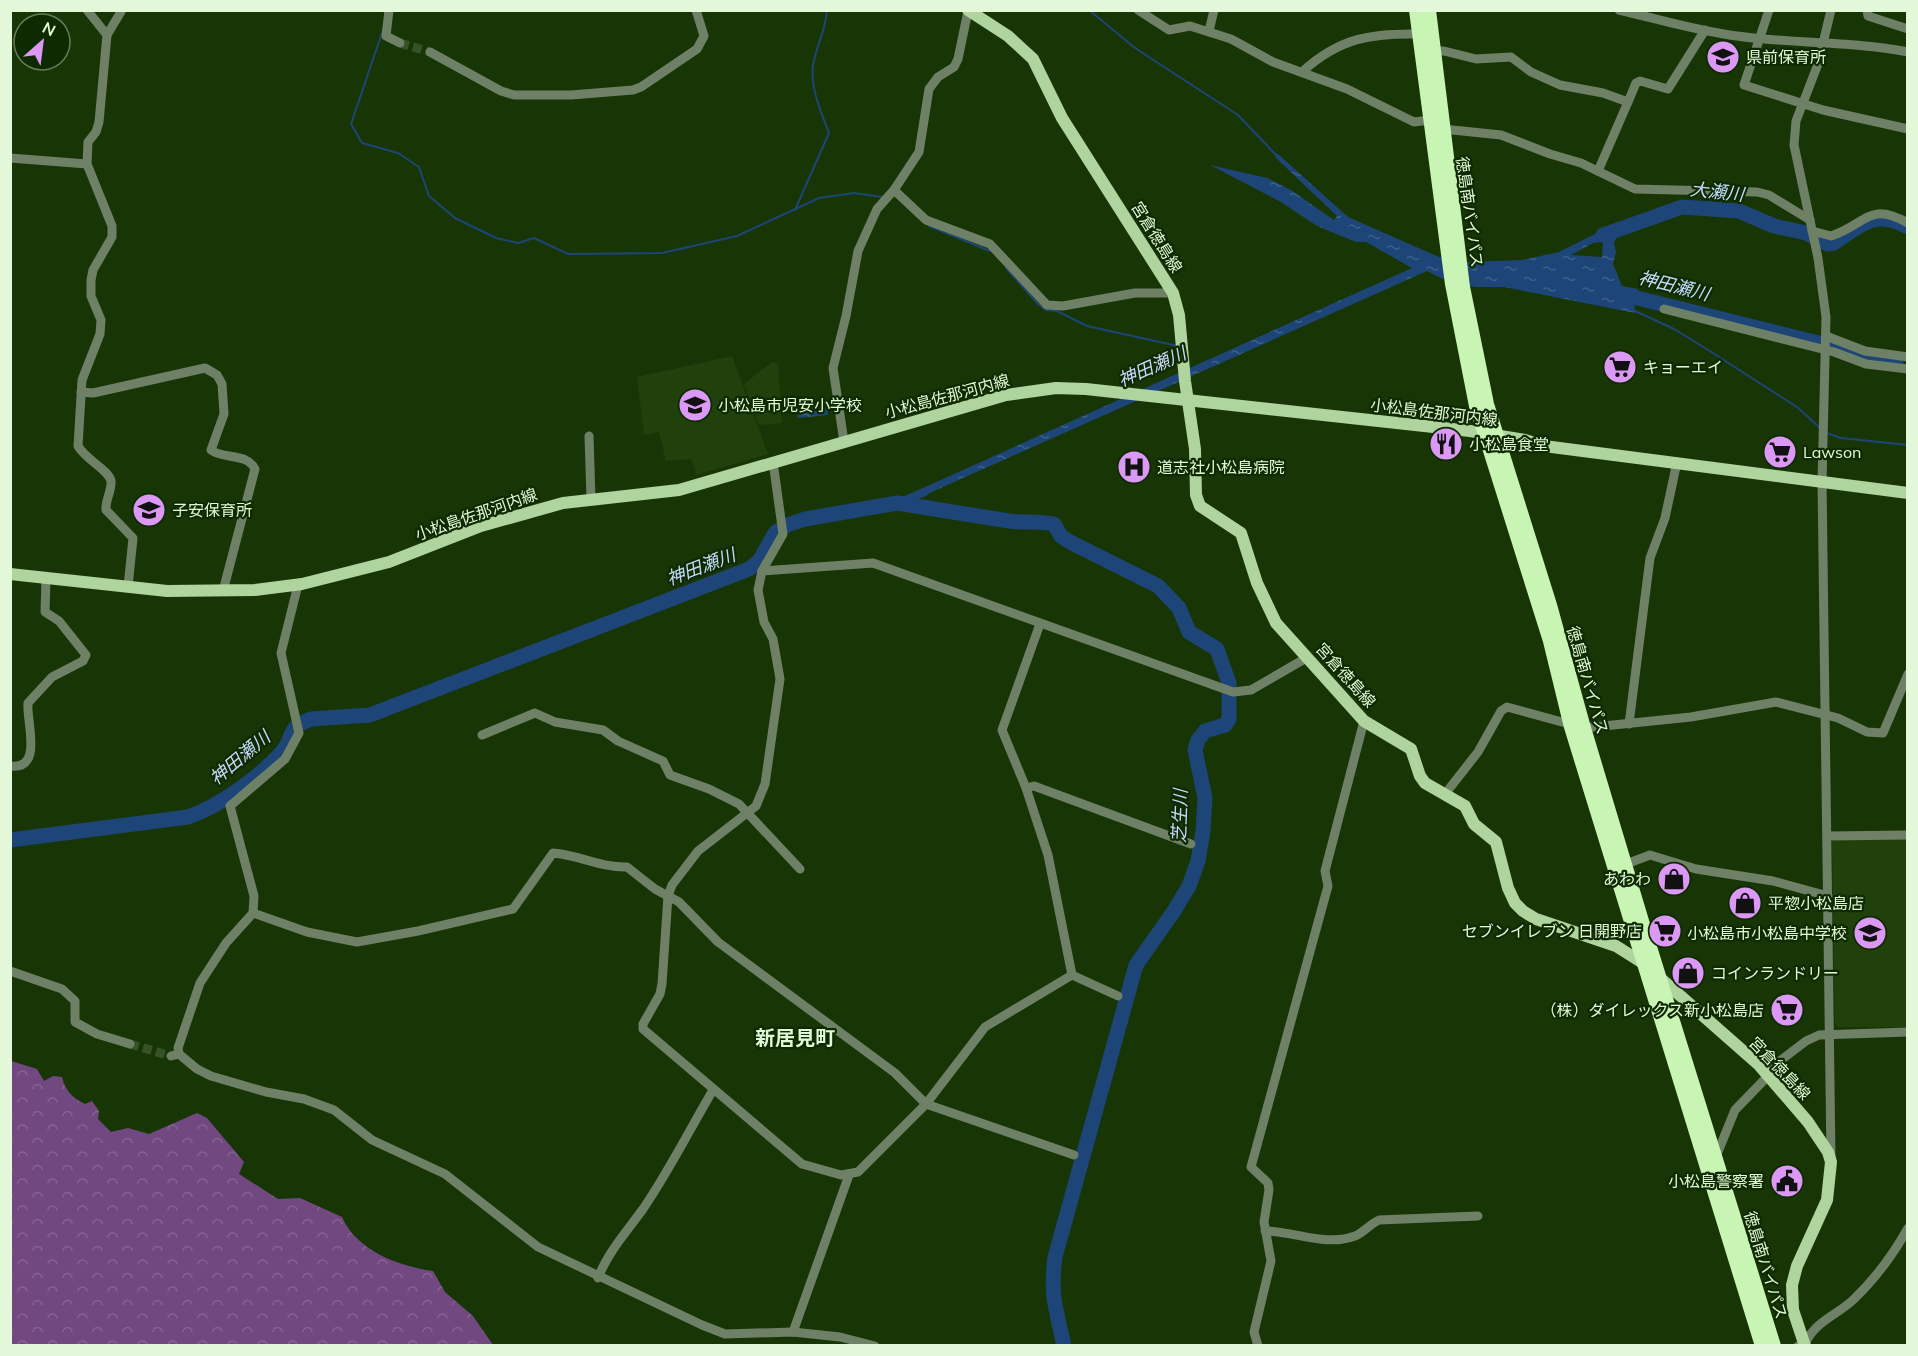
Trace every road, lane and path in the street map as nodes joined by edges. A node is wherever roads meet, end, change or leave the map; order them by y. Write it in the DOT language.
graph roads {
  1 [pos="87,10"];
  2 [pos="122,10"];
  3 [pos="389,10"];
  4 [pos="696,10"];
  5 [pos="1138,10"];
  6 [pos="1214,10"];
  7 [pos="1416,10"];
  8 [pos="1429,10"];
  9 [pos="1619,10"];
  10 [pos="1769,10"];
  11 [pos="1832,10"];
  12 [pos="1867,10"];
  13 [pos="968,11"];
  14 [pos="1908,29"];
  15 [pos="1705,30"];
  16 [pos="1209,32"];
  17 [pos="1419,34"];
  18 [pos="107,35"];
  19 [pos="1761,39"];
  20 [pos="400,43"];
  21 [pos="1823,44"];
  22 [pos="1428,51"];
  23 [pos="430,52"];
  24 [pos="1908,52"];
  25 [pos="1302,72"];
  26 [pos="1628,102"];
  27 [pos="1803,103"];
  28 [pos="1430,120"];
  29 [pos="1443,129"];
  30 [pos="1908,129"];
  31 [pos="10,158"];
  32 [pos="87,164"];
  33 [pos="1598,171"];
  34 [pos="894,190"];
  35 [pos="1445,201"];
  36 [pos="1810,220"];
  37 [pos="1908,223"];
  38 [pos="1813,235"];
  39 [pos="1173,294"];
  40 [pos="1665,309"];
  41 [pos="1825,343"];
  42 [pos="1908,357"];
  43 [pos="1908,369"];
  44 [pos="81,392"];
  45 [pos="1188,402"];
  46 [pos="1491,435"];
  47 [pos="590,436"];
  48 [pos="844,442"];
  49 [pos="773,462"];
  50 [pos="1677,462"];
  51 [pos="1822,482"];
  52 [pos="1908,494"];
  53 [pos="591,499"];
  54 [pos="762,571"];
  55 [pos="10,574"];
  56 [pos="46,578"];
  57 [pos="298,585"];
  58 [pos="128,587"];
  59 [pos="223,591"];
  60 [pos="1040,624"];
  61 [pos="1308,657"];
  62 [pos="1908,674"];
  63 [pos="1826,714"];
  64 [pos="1364,721"];
  65 [pos="1629,724"];
  66 [pos="1577,727"];
  67 [pos="482,735"];
  68 [pos="10,766"];
  69 [pos="1026,788"];
  70 [pos="1445,794"];
  71 [pos="748,813"];
  72 [pos="1908,835"];
  73 [pos="1828,836"];
  74 [pos="1191,844"];
  75 [pos="1626,864"];
  76 [pos="800,868"];
  77 [pos="668,896"];
  78 [pos="1828,896"];
  79 [pos="254,913"];
  80 [pos="1646,965"];
  81 [pos="10,971"];
  82 [pos="1072,975"];
  83 [pos="1660,979"];
  84 [pos="1118,996"];
  85 [pos="1908,1032"];
  86 [pos="1830,1033"];
  87 [pos="130,1044"];
  88 [pos="1766,1075"];
  89 [pos="713,1090"];
  90 [pos="926,1104"];
  91 [pos="1074,1155"];
  92 [pos="1711,1162"];
  93 [pos="1831,1162"];
  94 [pos="849,1175"];
  95 [pos="1478,1216"];
  96 [pos="1908,1228"];
  97 [pos="1265,1231"];
  98 [pos="598,1278"];
  99 [pos="793,1332"];
  100 [pos="1803,1345"];
  101 [pos="875,1346"];
  102 [pos="1258,1346"];
  103 [pos="1762,1346"];
  104 [pos="1774,1346"];
  1 -- 18 [label="street"];
  2 -- 18 [label="street"];
  3 -- 20 [label="street"];
  4 -- 23 [label="street"];
  5 -- 16 [label="street"];
  6 -- 16 [label="street"];
  7 -- 17 [label="highway, 徳島南バイパス"];
  8 -- 22 [label="highway, 徳島南バイパス"];
  9 -- 15 [label="street"];
  10 -- 19 [label="street"];
  11 -- 21 [label="street"];
  12 -- 14 [label="street"];
  13 -- 34 [label="street"];
  13 -- 39 [label="main road, 宮倉徳島線"];
  15 -- 19 [label="street"];
  15 -- 26 [label="street"];
  16 -- 25 [label="street"];
  17 -- 22 [label="highway, 徳島南バイパス"];
  17 -- 25 [label="street"];
  18 -- 32 [label="street"];
  19 -- 21 [label="street"];
  19 -- 27 [label="street"];
  21 -- 24 [label="street"];
  21 -- 27 [label="street"];
  22 -- 26 [label="street"];
  22 -- 28 [label="highway, 徳島南バイパス"];
  22 -- 29 [label="highway, 徳島南バイパス"];
  25 -- 28 [label="street"];
  26 -- 33 [label="street"];
  27 -- 30 [label="street"];
  27 -- 36 [label="street"];
  28 -- 35 [label="highway, 徳島南バイパス"];
  29 -- 33 [label="street"];
  29 -- 35 [label="highway, 徳島南バイパス"];
  31 -- 32 [label="street"];
  32 -- 44 [label="street"];
  33 -- 36 [label="street"];
  34 -- 39 [label="street"];
  34 -- 48 [label="street"];
  35 -- 46 [label="highway, 徳島南バイパス"];
  36 -- 38 [label="street"];
  37 -- 38 [label="street"];
  38 -- 41 [label="street"];
  39 -- 45 [label="main road, 宮倉徳島線"];
  40 -- 41 [label="street"];
  41 -- 42 [label="street"];
  41 -- 43 [label="street"];
  41 -- 51 [label="street"];
  44 -- 58 [label="street"];
  44 -- 59 [label="street"];
  45 -- 46 [label="main road, 小松島佐那河内線"];
  45 -- 48 [label="main road, 小松島佐那河内線"];
  45 -- 61 [label="main road, 宮倉徳島線"];
  46 -- 50 [label="main road, 小松島佐那河内線"];
  46 -- 66 [label="highway, 徳島南バイパス"];
  47 -- 53 [label="street"];
  48 -- 49 [label="main road, 小松島佐那河内線"];
  49 -- 53 [label="main road, 小松島佐那河内線"];
  49 -- 54 [label="street"];
  50 -- 51 [label="main road, 小松島佐那河内線"];
  50 -- 65 [label="street"];
  51 -- 52 [label="main road, 小松島佐那河内線"];
  51 -- 63 [label="street"];
  53 -- 57 [label="main road, 小松島佐那河内線"];
  54 -- 60 [label="street"];
  54 -- 71 [label="street"];
  55 -- 56 [label="main road, 小松島佐那河内線"];
  56 -- 58 [label="main road, 小松島佐那河内線"];
  56 -- 68 [label="street"];
  57 -- 59 [label="main road, 小松島佐那河内線"];
  57 -- 79 [label="street"];
  58 -- 59 [label="main road, 小松島佐那河内線"];
  60 -- 61 [label="street"];
  60 -- 69 [label="street"];
  61 -- 64 [label="main road, 宮倉徳島線"];
  62 -- 63 [label="street"];
  63 -- 65 [label="street"];
  63 -- 73 [label="street"];
  64 -- 70 [label="main road, 宮倉徳島線"];
  64 -- 97 [label="street"];
  65 -- 66 [label="street"];
  66 -- 70 [label="street"];
  66 -- 75 [label="highway, 徳島南バイパス"];
  66 -- 80 [label="highway, 徳島南バイパス"];
  67 -- 71 [label="street"];
  69 -- 74 [label="street"];
  69 -- 82 [label="street"];
  70 -- 80 [label="main road, 宮倉徳島線"];
  71 -- 76 [label="street"];
  71 -- 77 [label="street"];
  72 -- 73 [label="street"];
  73 -- 78 [label="street"];
  75 -- 78 [label="street"];
  75 -- 83 [label="highway, 徳島南バイパス"];
  77 -- 79 [label="street"];
  77 -- 89 [label="street"];
  77 -- 90 [label="street"];
  78 -- 86 [label="street"];
  79 -- 98 [label="street"];
  80 -- 83 [label="main road, 宮倉徳島線"];
  80 -- 92 [label="highway, 徳島南バイパス"];
  81 -- 87 [label="street"];
  82 -- 84 [label="street"];
  82 -- 90 [label="street"];
  83 -- 88 [label="main road, 宮倉徳島線"];
  83 -- 92 [label="highway, 徳島南バイパス"];
  85 -- 86 [label="street"];
  86 -- 88 [label="street"];
  86 -- 93 [label="street"];
  88 -- 92 [label="street"];
  88 -- 93 [label="main road, 宮倉徳島線"];
  89 -- 94 [label="street"];
  89 -- 98 [label="street"];
  90 -- 91 [label="street"];
  90 -- 94 [label="street"];
  92 -- 103 [label="highway, 徳島南バイパス"];
  92 -- 104 [label="highway, 徳島南バイパス"];
  93 -- 100 [label="main road"];
  94 -- 99 [label="street"];
  95 -- 97 [label="street"];
  96 -- 100 [label="street"];
  97 -- 102 [label="street"];
  98 -- 99 [label="street"];
  99 -- 101 [label="street"];
}
